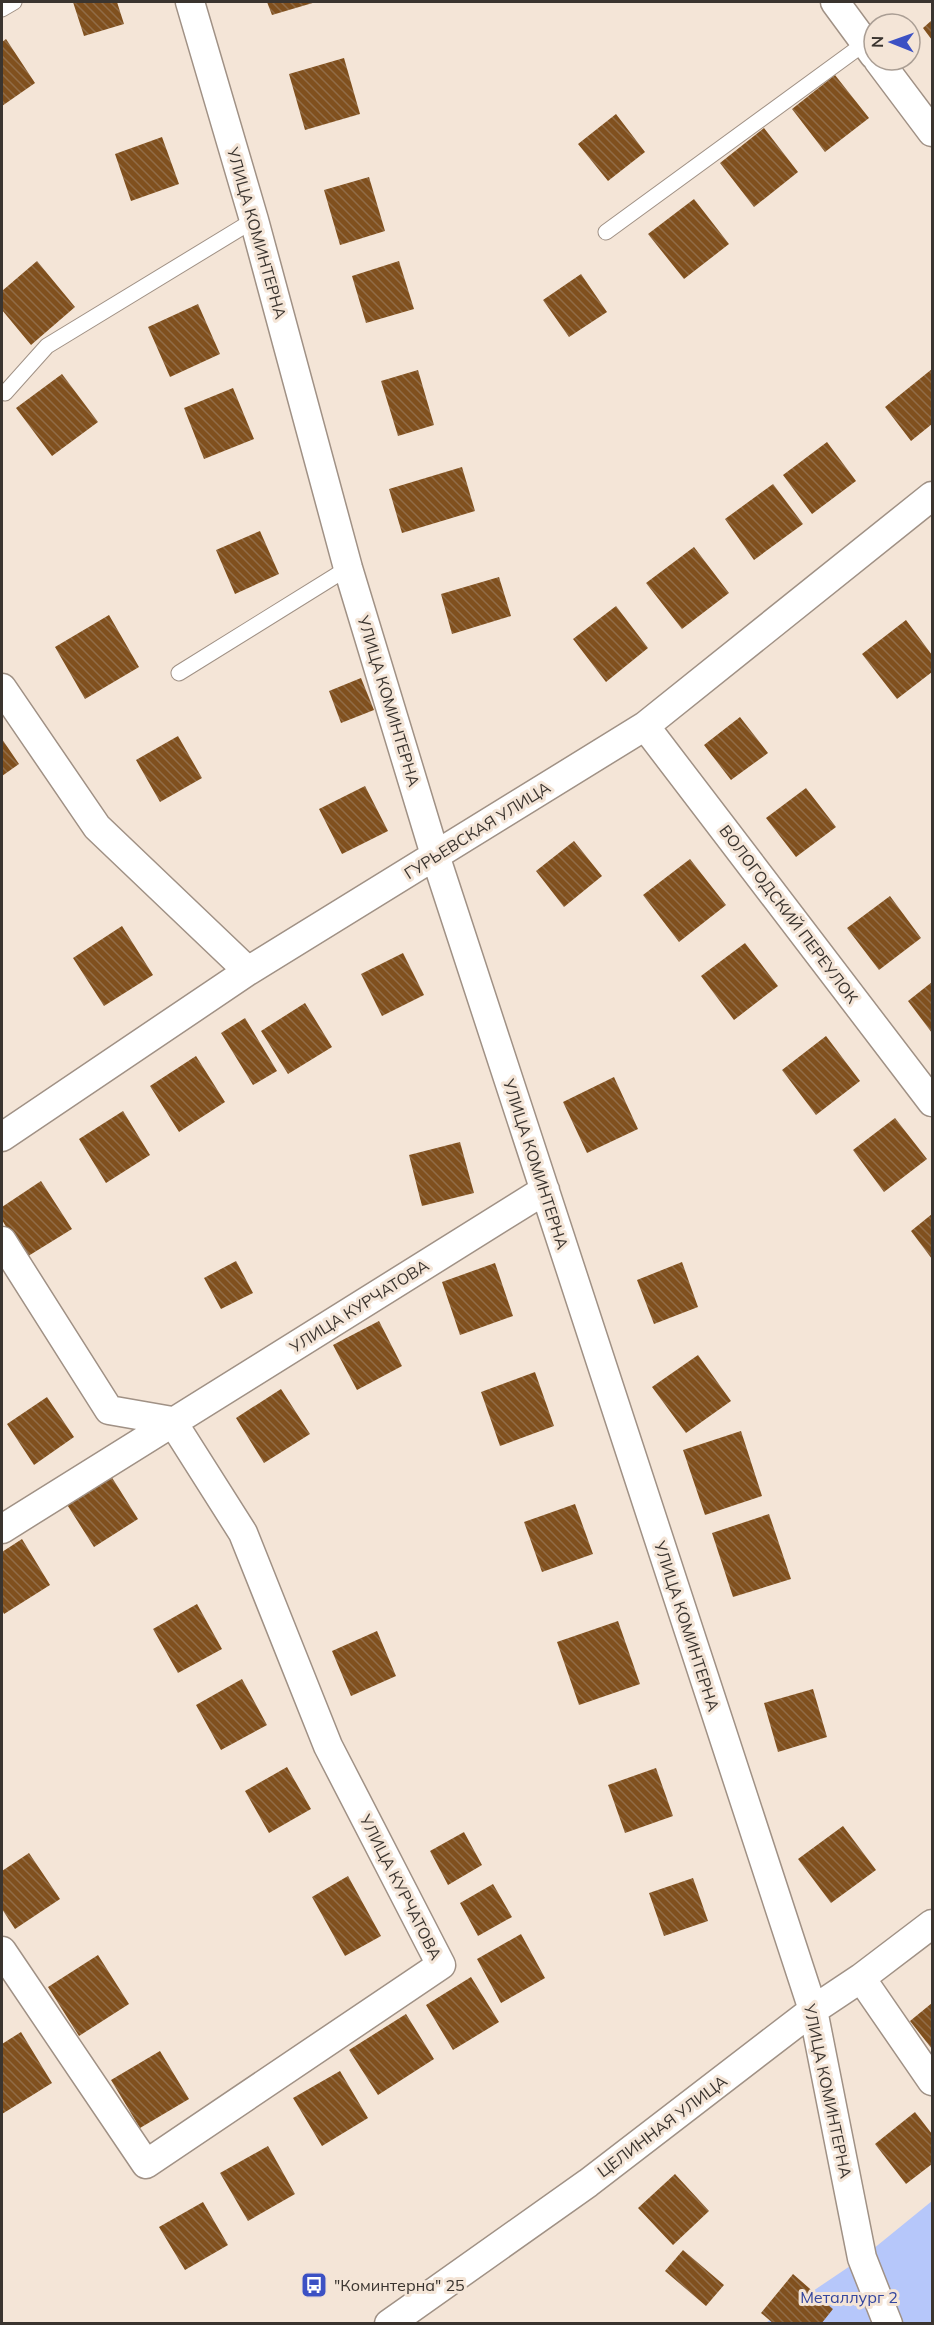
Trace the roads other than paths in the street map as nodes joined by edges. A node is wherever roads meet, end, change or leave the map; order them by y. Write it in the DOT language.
graph roads {
  1 [pos="14,2"];
  2 [pos="190,2"];
  3 [pos="835,2"];
  4 [pos="2,9"];
  5 [pos="862,38"];
  6 [pos="862,59"];
  7 [pos="887,72"];
  8 [pos="933,132"];
  9 [pos="254,220"];
  10 [pos="606,232"];
  11 [pos="5,393"];
  12 [pos="933,496"];
  13 [pos="348,568"];
  14 [pos="179,673"];
  15 [pos="2,688"];
  16 [pos="645,726"];
  17 [pos="435,855"];
  18 [pos="248,971"];
  19 [pos="933,1102"];
  20 [pos="2,1137"];
  21 [pos="545,1190"];
  22 [pos="2,1241"];
  23 [pos="172,1421"];
  24 [pos="2,1528"];
  25 [pos="933,1924"];
  26 [pos="2,1951"];
  27 [pos="861,1978"];
  28 [pos="813,2010"];
  29 [pos="933,2081"];
  30 [pos="389,2324"];
  31 [pos="888,2324"];
  1 -- 4 [label="lane"];
  2 -- 9 [label="street, УЛИЦА КОМИНТЕРНА"];
  3 -- 5 [label="street"];
  6 -- 10 [label="lane"];
  7 -- 8 [label="street"];
  9 -- 11 [label="lane"];
  9 -- 13 [label="street, УЛИЦА КОМИНТЕРНА"];
  12 -- 16 [label="street, ГУРЬЕВСКАЯ УЛИЦА"];
  13 -- 14 [label="lane"];
  13 -- 17 [label="street, УЛИЦА КОМИНТЕРНА"];
  15 -- 18 [label="street"];
  16 -- 17 [label="street, ГУРЬЕВСКАЯ УЛИЦА"];
  16 -- 19 [label="street, ВОЛОГОДСКИЙ ПЕРЕУЛОК"];
  17 -- 18 [label="street, ГУРЬЕВСКАЯ УЛИЦА"];
  17 -- 21 [label="street, УЛИЦА КОМИНТЕРНА"];
  18 -- 20 [label="street, ГУРЬЕВСКАЯ УЛИЦА"];
  21 -- 23 [label="street, УЛИЦА КУРЧАТОВА"];
  21 -- 28 [label="street, УЛИЦА КОМИНТЕРНА"];
  22 -- 23 [label="street"];
  23 -- 24 [label="street, УЛИЦА КУРЧАТОВА"];
  23 -- 26 [label="street, УЛИЦА КУРЧАТОВА"];
  25 -- 27 [label="street, ЦЕЛИННАЯ УЛИЦА"];
  27 -- 28 [label="street, ЦЕЛИННАЯ УЛИЦА"];
  27 -- 29 [label="street"];
  28 -- 30 [label="street, ЦЕЛИННАЯ УЛИЦА"];
  28 -- 31 [label="street, УЛИЦА КОМИНТЕРНА"];
}
